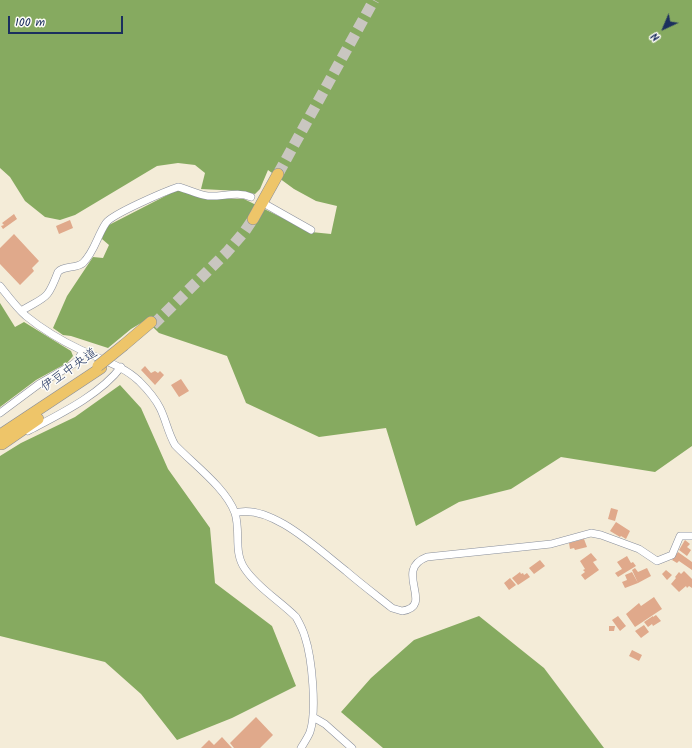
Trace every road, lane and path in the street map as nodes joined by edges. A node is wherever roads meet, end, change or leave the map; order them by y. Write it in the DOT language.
graph roads {
  1 [pos="276,173"];
  2 [pos="251,197"];
  3 [pos="265,204"];
  4 [pos="251,218"];
  5 [pos="311,230"];
  6 [pos="0,286"];
  7 [pos="22,311"];
  8 [pos="152,324"];
  9 [pos="83,351"];
  10 [pos="121,367"];
  11 [pos="98,369"];
  12 [pos="50,399"];
  13 [pos="0,413"];
  14 [pos="0,426"];
  15 [pos="0,430"];
  16 [pos="1,442"];
  17 [pos="235,513"];
  18 [pos="692,536"];
  19 [pos="313,717"];
  20 [pos="301,748"];
  21 [pos="352,748"];
  1 -- 4 [label="highway"];
  2 -- 7 [label="street"];
  3 -- 5 [label="street"];
  6 -- 7 [label="street"];
  7 -- 9 [label="street"];
  8 -- 11 [label="highway, 伊豆中央道, bridge"];
  9 -- 10 [label="street"];
  9 -- 13 [label="street"];
  10 -- 16 [label="street"];
  10 -- 17 [label="street"];
  11 -- 12 [label="highway, 伊豆中央道"];
  11 -- 16 [label="highway"];
  12 -- 14 [label="highway"];
  12 -- 15 [label="highway, 伊豆中央道"];
  17 -- 18 [label="street"];
  17 -- 19 [label="street"];
  19 -- 20 [label="street"];
  19 -- 21 [label="street"];
}
